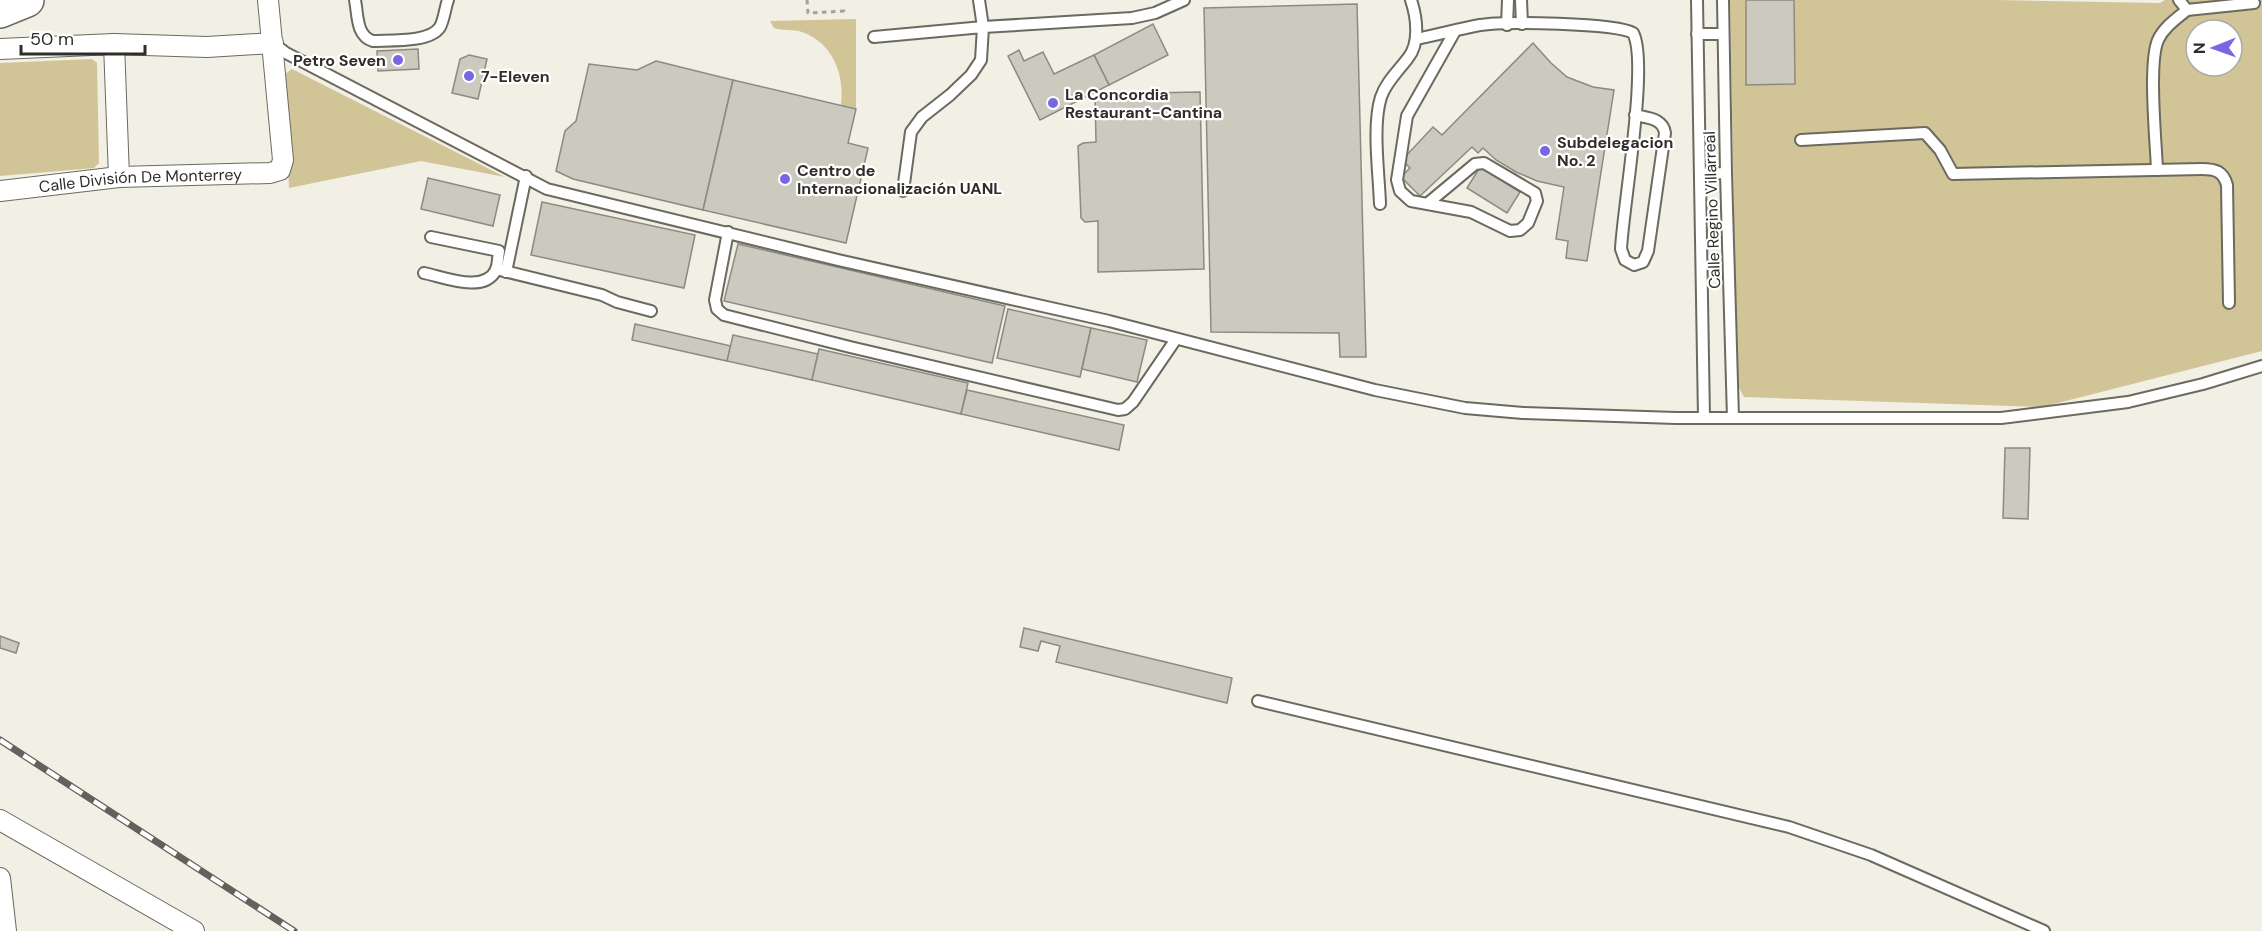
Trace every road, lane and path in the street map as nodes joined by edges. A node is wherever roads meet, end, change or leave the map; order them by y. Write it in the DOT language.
graph roads {
  1 [pos="27,0"];
  2 [pos="268,0"];
  3 [pos="355,0"];
  4 [pos="448,0"];
  5 [pos="807,0"];
  6 [pos="979,0"];
  7 [pos="1184,0"];
  8 [pos="1411,0"];
  9 [pos="1508,0"];
  10 [pos="1521,0"];
  11 [pos="1697,0"];
  12 [pos="1723,0"];
  13 [pos="2180,0"];
  14 [pos="2254,3"];
  15 [pos="2187,10"];
  16 [pos="0,11"];
  17 [pos="844,15"];
  18 [pos="1522,24"];
  19 [pos="1507,25"];
  20 [pos="983,27"];
  21 [pos="1455,31"];
  22 [pos="1697,34"];
  23 [pos="1723,34"];
  24 [pos="874,37"];
  25 [pos="1416,39"];
  26 [pos="273,43"];
  27 [pos="114,44"];
  28 [pos="0,49"];
  29 [pos="1635,115"];
  30 [pos="1801,140"];
  31 [pos="2157,170"];
  32 [pos="1726,173"];
  33 [pos="1700,174"];
  34 [pos="526,176"];
  35 [pos="119,177"];
  36 [pos="0,191"];
  37 [pos="903,191"];
  38 [pos="1380,204"];
  39 [pos="1427,204"];
  40 [pos="728,232"];
  41 [pos="431,237"];
  42 [pos="501,271"];
  43 [pos="424,273"];
  44 [pos="2229,303"];
  45 [pos="651,311"];
  46 [pos="1176,339"];
  47 [pos="2262,366"];
  48 [pos="1704,418"];
  49 [pos="1734,418"];
  50 [pos="1258,701"];
  51 [pos="0,820"];
  52 [pos="0,878"];
  53 [pos="6,931"];
  54 [pos="194,931"];
  55 [pos="2044,931"];
  1 -- 16 [label="highway"];
  2 -- 26 [label="street"];
  3 -- 4 [label="lane"];
  5 -- 17 [label="path"];
  6 -- 20 [label="lane"];
  7 -- 20 [label="lane"];
  8 -- 25 [label="lane"];
  9 -- 19 [label="lane"];
  10 -- 18 [label="lane"];
  11 -- 22 [label="lane, Calle Regino Villarreal"];
  12 -- 23 [label="lane, Calle Regino Villarreal"];
  13 -- 15 [label="lane"];
  14 -- 15 [label="lane"];
  15 -- 31 [label="lane"];
  18 -- 19 [label="lane"];
  18 -- 29 [label="lane"];
  19 -- 21 [label="lane"];
  20 -- 24 [label="lane"];
  20 -- 37 [label="lane"];
  21 -- 25 [label="lane"];
  21 -- 39 [label="lane"];
  22 -- 23 [label="lane"];
  22 -- 33 [label="lane, Calle Regino Villarreal"];
  23 -- 32 [label="lane, Calle Regino Villarreal"];
  25 -- 38 [label="lane"];
  26 -- 27 [label="street"];
  26 -- 34 [label="lane"];
  26 -- 35 [label="street, Calle División De Monterrey"];
  27 -- 28 [label="street"];
  27 -- 35 [label="street"];
  29 -- 29 [label="lane"];
  30 -- 31 [label="lane"];
  31 -- 44 [label="lane"];
  32 -- 33 [label="lane"];
  32 -- 49 [label="lane, Calle Regino Villarreal"];
  33 -- 48 [label="lane, Calle Regino Villarreal"];
  34 -- 40 [label="lane"];
  34 -- 42 [label="lane"];
  35 -- 36 [label="street, Calle División De Monterrey"];
  39 -- 39 [label="lane"];
  40 -- 46 [label="lane"];
  40 -- 46 [label="lane"];
  41 -- 42 [label="lane"];
  42 -- 43 [label="lane"];
  42 -- 45 [label="lane"];
  46 -- 48 [label="lane"];
  47 -- 49 [label="lane"];
  48 -- 49 [label="lane"];
  50 -- 55 [label="lane"];
  51 -- 54 [label="street"];
  52 -- 53 [label="street"];
}
